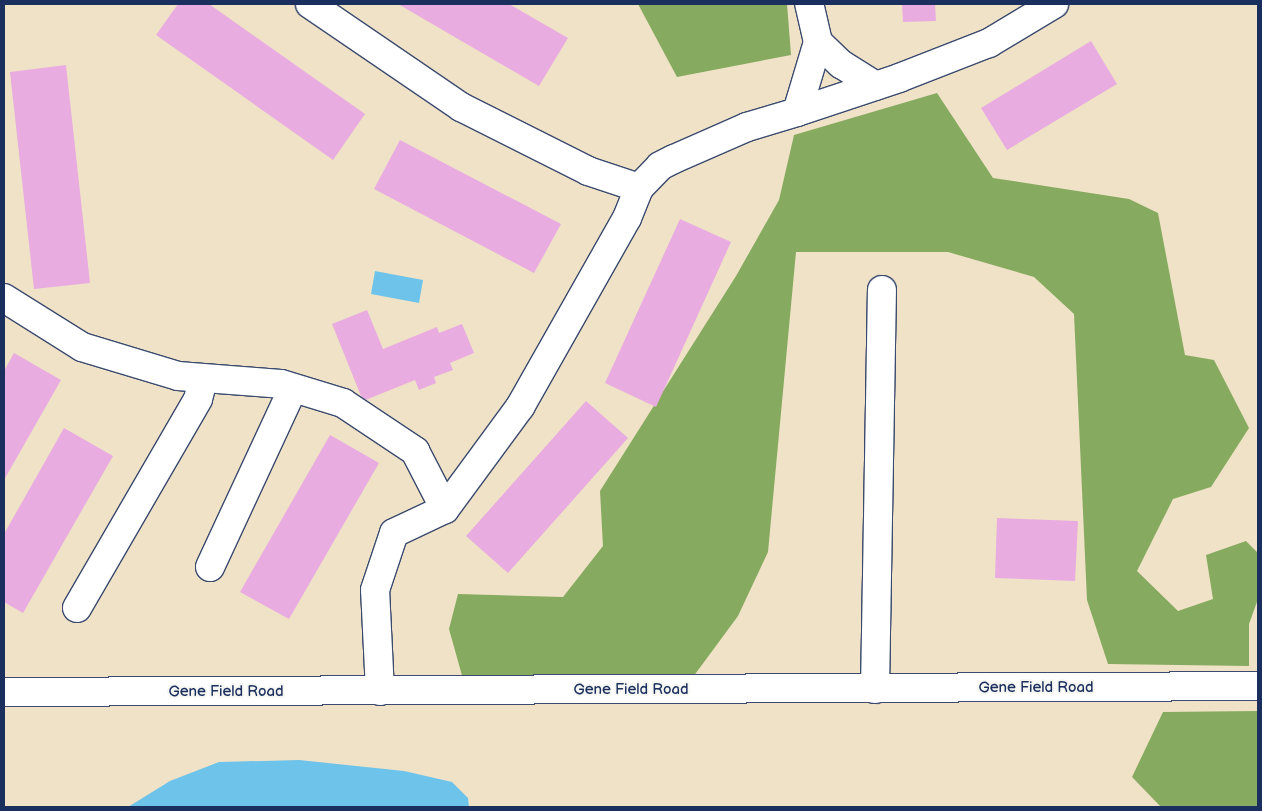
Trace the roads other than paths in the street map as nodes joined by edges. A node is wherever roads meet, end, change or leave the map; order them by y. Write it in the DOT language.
graph roads {
  1 [pos="310,4"];
  2 [pos="809,4"];
  3 [pos="1054,4"];
  4 [pos="818,42"];
  5 [pos="876,86"];
  6 [pos="797,112"];
  7 [pos="639,188"];
  8 [pos="882,290"];
  9 [pos="4,298"];
  10 [pos="203,380"];
  11 [pos="293,388"];
  12 [pos="445,509"];
  13 [pos="210,567"];
  14 [pos="77,608"];
  15 [pos="1258,686"];
  16 [pos="875,689"];
  17 [pos="380,691"];
  18 [pos="4,692"];
  1 -- 7 [label="street"];
  2 -- 4 [label="street"];
  3 -- 5 [label="street"];
  4 -- 5 [label="street"];
  4 -- 6 [label="street"];
  5 -- 6 [label="street"];
  6 -- 7 [label="street"];
  7 -- 12 [label="street"];
  8 -- 16 [label="street"];
  9 -- 10 [label="street"];
  10 -- 11 [label="street"];
  10 -- 14 [label="street"];
  11 -- 12 [label="street"];
  11 -- 13 [label="street"];
  12 -- 17 [label="street"];
  15 -- 16 [label="street, Gene Field Road"];
  16 -- 17 [label="street, Gene Field Road"];
  17 -- 18 [label="street, Gene Field Road"];
}
